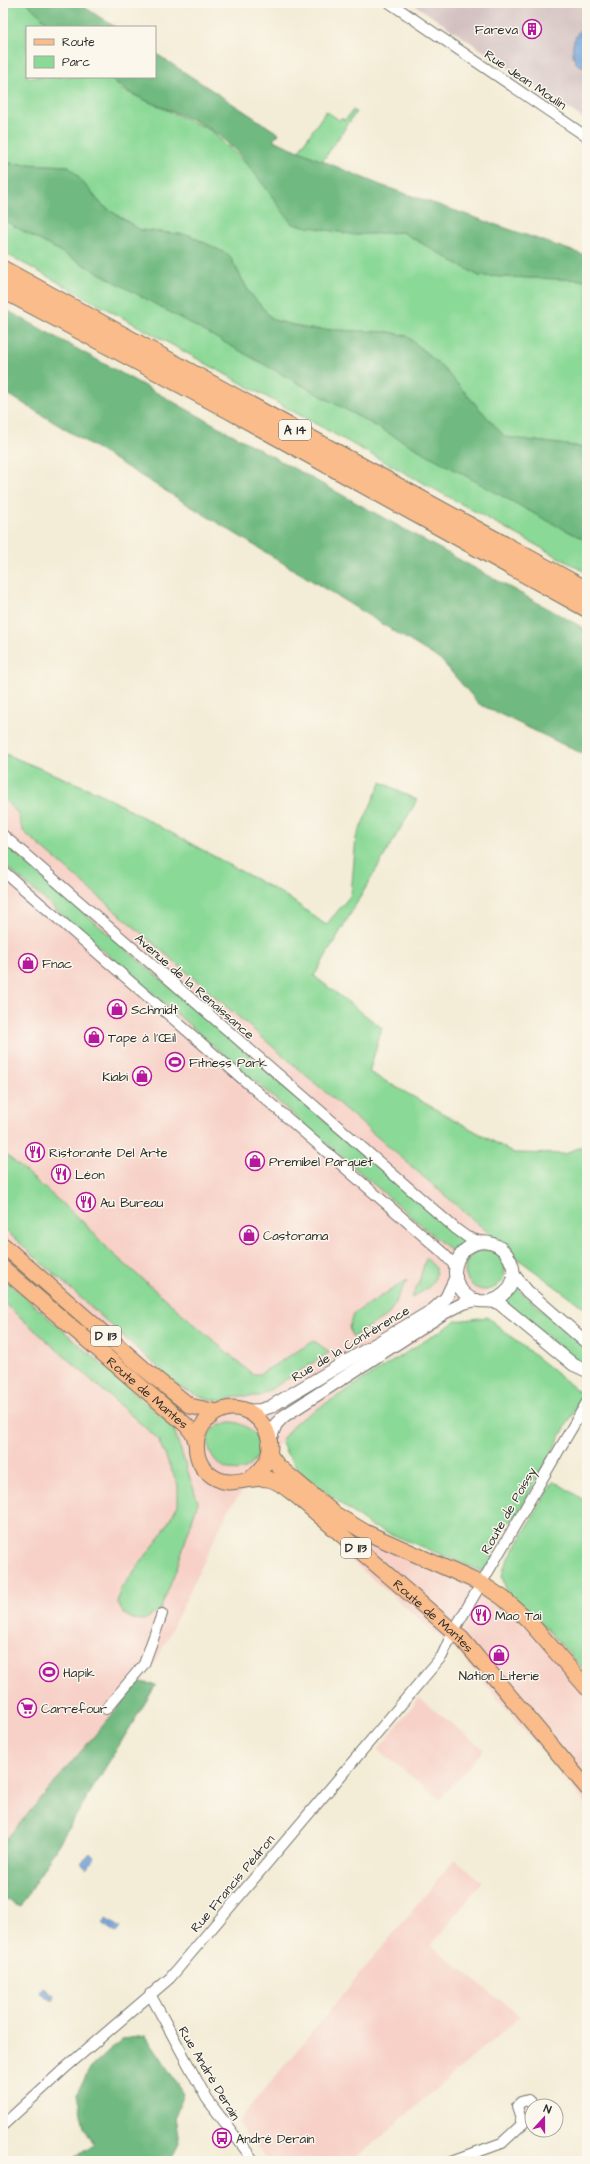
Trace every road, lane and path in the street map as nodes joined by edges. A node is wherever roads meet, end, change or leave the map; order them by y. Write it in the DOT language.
graph roads {
  1 [pos="390,3"];
  2 [pos="587,137"];
  3 [pos="3,270"];
  4 [pos="3,288"];
  5 [pos="587,591"];
  6 [pos="587,608"];
  7 [pos="3,835"];
  8 [pos="3,871"];
  9 [pos="485,1243"];
  10 [pos="3,1245"];
  11 [pos="3,1268"];
  12 [pos="456,1272"];
  13 [pos="513,1274"];
  14 [pos="477,1300"];
  15 [pos="491,1301"];
  16 [pos="587,1343"];
  17 [pos="587,1371"];
  18 [pos="587,1402"];
  19 [pos="244,1410"];
  20 [pos="217,1412"];
  21 [pos="196,1443"];
  22 [pos="269,1447"];
  23 [pos="252,1478"];
  24 [pos="482,1584"];
  25 [pos="162,1614"];
  26 [pos="453,1632"];
  27 [pos="587,1688"];
  28 [pos="106,1709"];
  29 [pos="587,1788"];
  30 [pos="150,1994"];
  31 [pos="524,2101"];
  32 [pos="522,2124"];
  33 [pos="3,2125"];
  34 [pos="254,2161"];
  35 [pos="452,2161"];
  1 -- 2 [label="street, Rue Jean Moulin"];
  3 -- 5 [label="highway, A 14"];
  4 -- 6 [label="highway, A 14"];
  7 -- 9 [label="street, Avenue de la Renaissance"];
  8 -- 12 [label="street"];
  9 -- 12 [label="street"];
  9 -- 13 [label="street"];
  10 -- 20 [label="main road, Route de Mantes / D 113"];
  11 -- 21 [label="main road, Route de Mantes / D 113"];
  12 -- 14 [label="street"];
  12 -- 19 [label="street, Rue de la Conférence"];
  13 -- 15 [label="street"];
  13 -- 16 [label="street"];
  14 -- 15 [label="street"];
  14 -- 22 [label="street, Rue de la Conférence"];
  15 -- 17 [label="street"];
  18 -- 24 [label="street, Route de Poissy"];
  19 -- 20 [label="main road"];
  19 -- 22 [label="main road"];
  20 -- 21 [label="main road"];
  21 -- 23 [label="main road"];
  22 -- 23 [label="main road"];
  22 -- 24 [label="main road, D 113"];
  23 -- 26 [label="main road, Route de Mantes / D 113"];
  24 -- 26 [label="street, Route de Poissy"];
  24 -- 27 [label="main road, D 113"];
  25 -- 28 [label="street"];
  26 -- 29 [label="main road, Route de Mantes / D 113"];
  26 -- 30 [label="street, Rue Francis Pédron"];
  30 -- 33 [label="street, Rue Francis Pédron"];
  30 -- 34 [label="street, Rue André Derain"];
  31 -- 32 [label="street"];
  32 -- 35 [label="street"];
}
